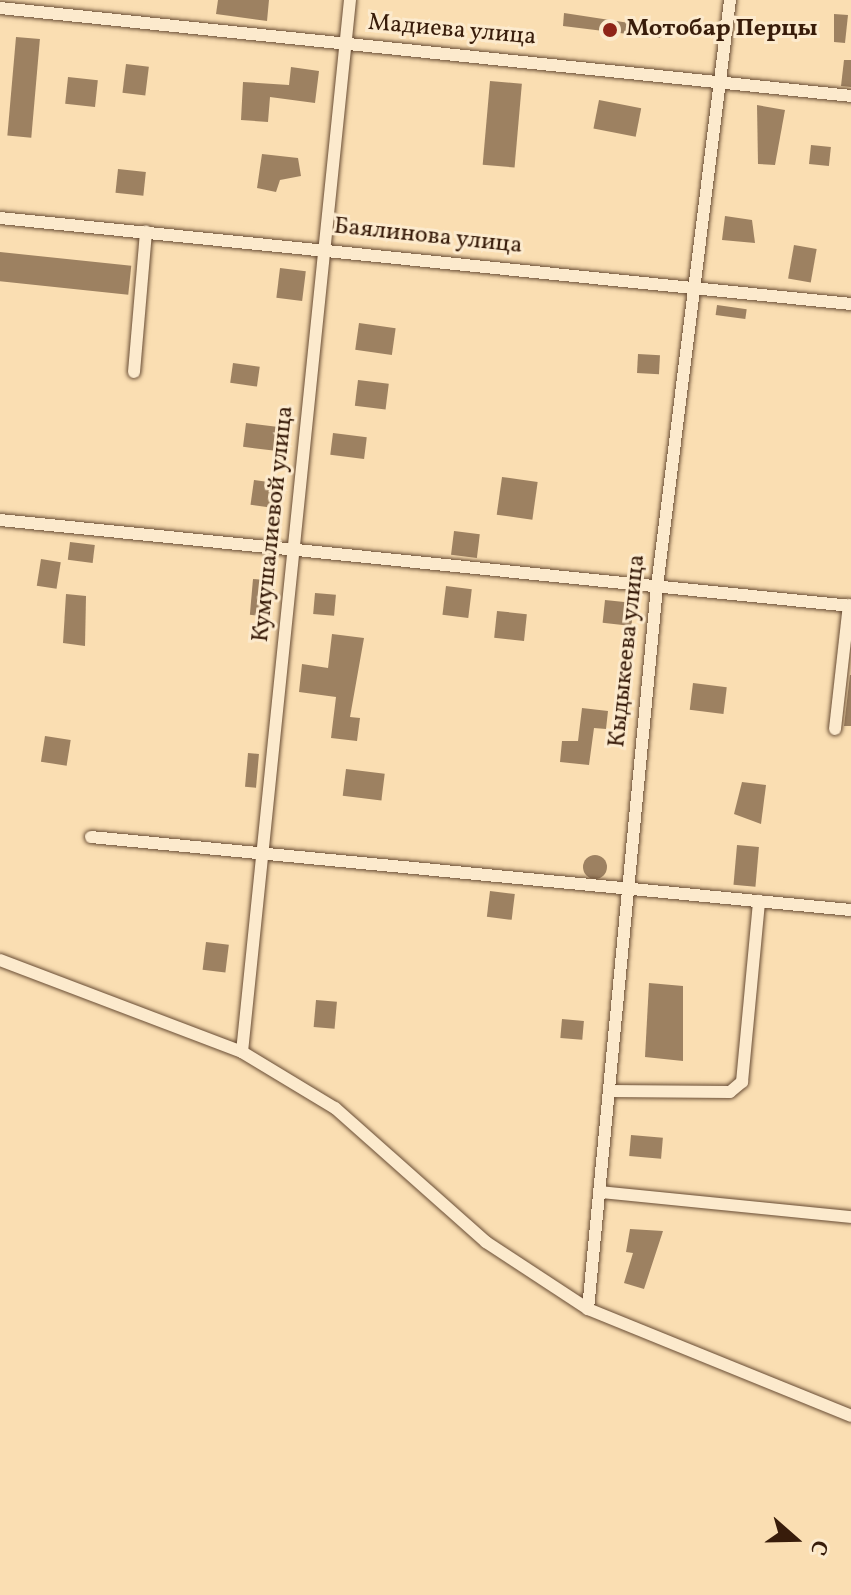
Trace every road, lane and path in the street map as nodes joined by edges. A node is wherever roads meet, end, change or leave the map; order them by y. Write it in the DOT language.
graph roads {
  1 [pos="350,0"];
  2 [pos="730,0"];
  3 [pos="0,8"];
  4 [pos="345,43"];
  5 [pos="719,79"];
  6 [pos="851,96"];
  7 [pos="0,218"];
  8 [pos="146,232"];
  9 [pos="324,249"];
  10 [pos="691,287"];
  11 [pos="851,304"];
  12 [pos="134,372"];
  13 [pos="0,520"];
  14 [pos="293,551"];
  15 [pos="657,587"];
  16 [pos="850,606"];
  17 [pos="835,729"];
  18 [pos="91,837"];
  19 [pos="263,853"];
  20 [pos="626,886"];
  21 [pos="759,901"];
  22 [pos="851,910"];
  23 [pos="0,960"];
  24 [pos="242,1052"];
  25 [pos="609,1091"];
  26 [pos="600,1192"];
  27 [pos="851,1217"];
  28 [pos="588,1309"];
  29 [pos="851,1416"];
  1 -- 4 [label="street, Кумушалиевой улица"];
  2 -- 5 [label="street, Кыдыкеева улица"];
  3 -- 4 [label="street, Мадиева улица"];
  4 -- 5 [label="street, Мадиева улица"];
  4 -- 9 [label="street, Кумушалиевой улица"];
  5 -- 6 [label="street, Мадиева улица"];
  5 -- 10 [label="street, Кыдыкеева улица"];
  7 -- 8 [label="street, Баялинова улица"];
  8 -- 9 [label="street, Баялинова улица"];
  8 -- 12 [label="street"];
  9 -- 10 [label="street, Баялинова улица"];
  9 -- 14 [label="street, Кумушалиевой улица"];
  10 -- 11 [label="street, Баялинова улица"];
  10 -- 15 [label="street, Кыдыкеева улица"];
  13 -- 14 [label="street"];
  14 -- 15 [label="street"];
  14 -- 19 [label="street, Кумушалиевой улица"];
  15 -- 16 [label="street"];
  15 -- 20 [label="street, Кыдыкеева улица"];
  16 -- 17 [label="street"];
  18 -- 19 [label="street"];
  19 -- 20 [label="street"];
  19 -- 24 [label="street, Кумушалиевой улица"];
  20 -- 21 [label="street"];
  20 -- 25 [label="street, Кыдыкеева улица"];
  21 -- 22 [label="street"];
  21 -- 25 [label="street"];
  23 -- 24 [label="street"];
  24 -- 28 [label="street"];
  25 -- 26 [label="street, Кыдыкеева улица"];
  26 -- 27 [label="street"];
  26 -- 28 [label="street, Кыдыкеева улица"];
  28 -- 29 [label="street"];
}
